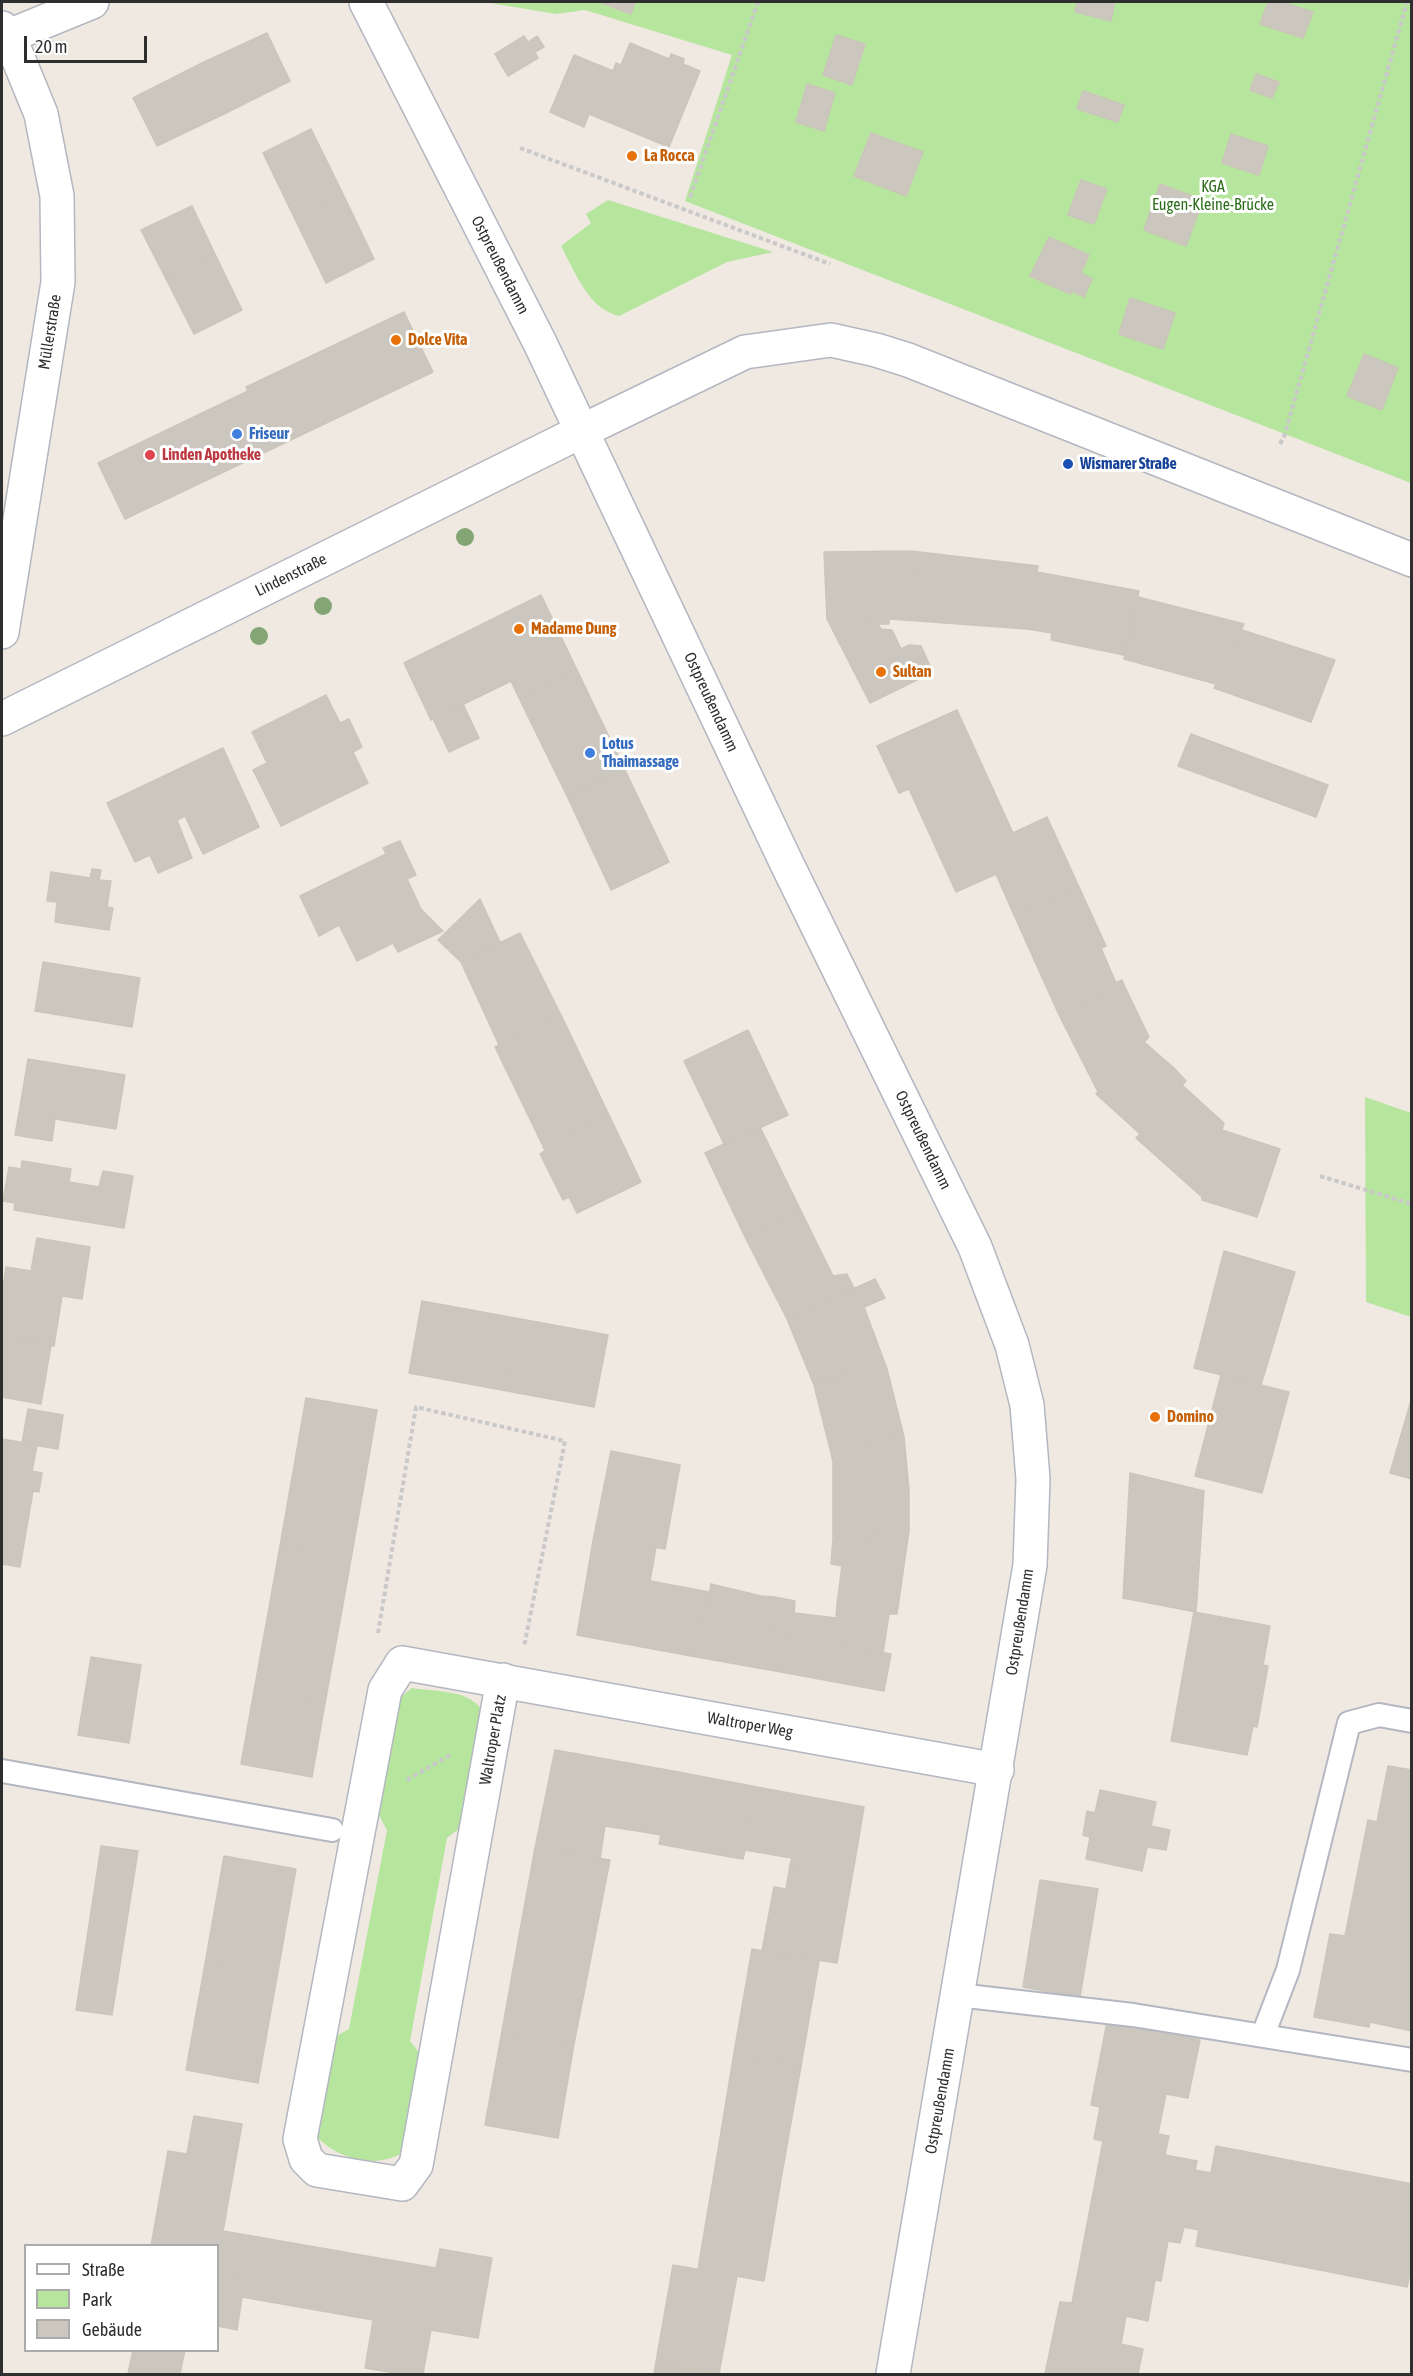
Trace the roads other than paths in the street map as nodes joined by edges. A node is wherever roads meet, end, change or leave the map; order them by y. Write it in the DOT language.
graph roads {
  1 [pos="92,2"];
  2 [pos="366,2"];
  3 [pos="5,32"];
  4 [pos="582,431"];
  5 [pos="1412,560"];
  6 [pos="2,632"];
  7 [pos="2,719"];
  8 [pos="503,1680"];
  9 [pos="1412,1721"];
  10 [pos="997,1770"];
  11 [pos="2,1771"];
  12 [pos="332,1830"];
  13 [pos="958,1995"];
  14 [pos="1263,2035"];
  15 [pos="1412,2060"];
  16 [pos="893,2374"];
  1 -- 3 [label="main road, Müllerstraße"];
  2 -- 4 [label="main road, Ostpreußendamm"];
  3 -- 6 [label="main road, Müllerstraße"];
  4 -- 5 [label="main road"];
  4 -- 7 [label="main road, Lindenstraße"];
  4 -- 10 [label="main road, Ostpreußendamm"];
  8 -- 8 [label="main road, Waltroper Platz"];
  8 -- 10 [label="main road, Waltroper Weg"];
  9 -- 14 [label="lane"];
  10 -- 13 [label="main road, Ostpreußendamm"];
  11 -- 12 [label="lane"];
  13 -- 14 [label="lane"];
  13 -- 16 [label="main road, Ostpreußendamm"];
  14 -- 15 [label="lane"];
}
